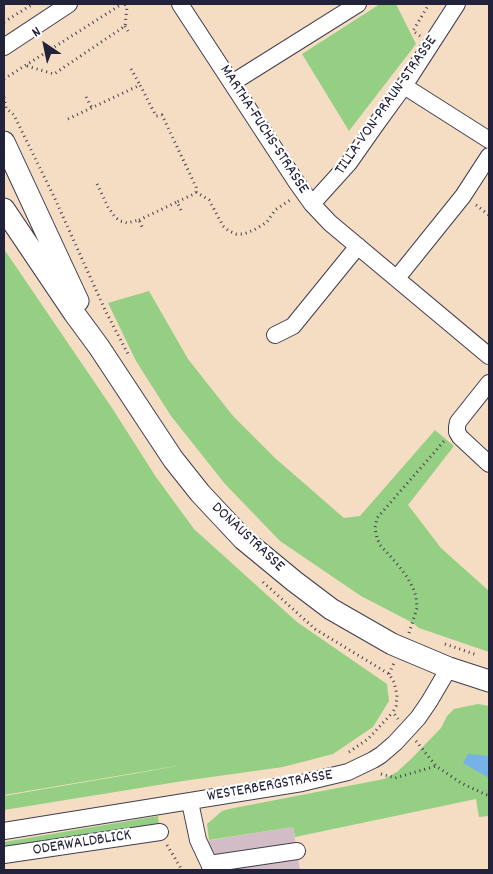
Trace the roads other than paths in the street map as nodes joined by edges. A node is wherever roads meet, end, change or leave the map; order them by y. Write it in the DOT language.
graph roads {
  1 [pos="69,4"];
  2 [pos="180,4"];
  3 [pos="358,4"];
  4 [pos="457,4"];
  5 [pos="4,47"];
  6 [pos="232,83"];
  7 [pos="404,86"];
  8 [pos="489,140"];
  9 [pos="4,142"];
  10 [pos="489,156"];
  11 [pos="307,198"];
  12 [pos="4,209"];
  13 [pos="358,246"];
  14 [pos="396,278"];
  15 [pos="275,335"];
  16 [pos="99,347"];
  17 [pos="489,356"];
  18 [pos="489,384"];
  19 [pos="489,464"];
  20 [pos="449,668"];
  21 [pos="489,681"];
  22 [pos="190,802"];
  23 [pos="4,831"];
  24 [pos="160,832"];
  25 [pos="297,851"];
  26 [pos="4,855"];
  27 [pos="210,867"];
  1 -- 5 [label="street"];
  2 -- 6 [label="street, MARTHA-FUCHS-STRASSE"];
  3 -- 6 [label="street"];
  4 -- 7 [label="street, TILLA-VON-PRAUN-STRASSE"];
  6 -- 11 [label="street, MARTHA-FUCHS-STRASSE"];
  7 -- 8 [label="street"];
  7 -- 11 [label="street, TILLA-VON-PRAUN-STRASSE"];
  9 -- 16 [label="main road, DONAUSTRASSE"];
  10 -- 14 [label="street"];
  11 -- 13 [label="street, MARTHA-FUCHS-STRASSE"];
  12 -- 16 [label="main road, DONAUSTRASSE"];
  13 -- 14 [label="street, MARTHA-FUCHS-STRASSE"];
  13 -- 15 [label="street"];
  14 -- 17 [label="street, MARTHA-FUCHS-STRASSE"];
  16 -- 20 [label="main road, DONAUSTRASSE"];
  18 -- 19 [label="street"];
  20 -- 21 [label="main road"];
  20 -- 22 [label="street, WESTERBERGSTRASSE"];
  22 -- 23 [label="street, WESTERBERGSTRASSE"];
  22 -- 27 [label="street"];
  24 -- 26 [label="street, ODERWALDBLICK"];
  25 -- 27 [label="street"];
}
